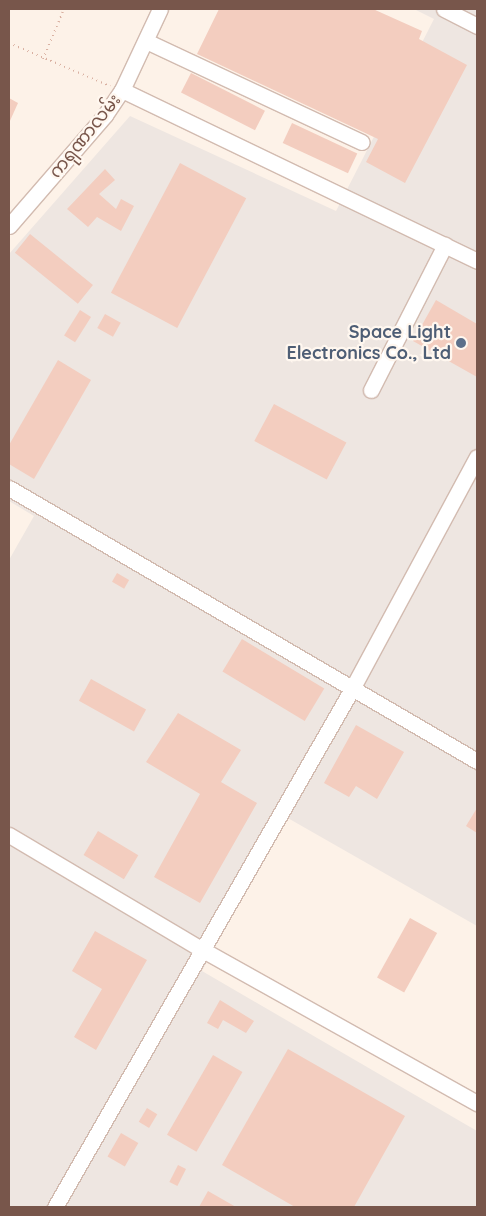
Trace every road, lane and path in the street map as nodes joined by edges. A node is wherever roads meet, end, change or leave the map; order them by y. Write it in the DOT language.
graph roads {
  1 [pos="64,9"];
  2 [pos="160,9"];
  3 [pos="444,9"];
  4 [pos="477,26"];
  5 [pos="146,42"];
  6 [pos="9,44"];
  7 [pos="43,59"];
  8 [pos="122,90"];
  9 [pos="362,142"];
  10 [pos="9,226"];
  11 [pos="445,246"];
  12 [pos="477,262"];
  13 [pos="371,390"];
  14 [pos="477,457"];
  15 [pos="9,488"];
  16 [pos="353,687"];
  17 [pos="477,760"];
  18 [pos="9,835"];
  19 [pos="202,950"];
  20 [pos="477,1103"];
  21 [pos="55,1207"];
  1 -- 7 [label="path"];
  2 -- 5 [label="street, ကရုဏာလမ်း"];
  3 -- 4 [label="street"];
  5 -- 8 [label="street, ကရုဏာလမ်း"];
  5 -- 9 [label="street"];
  6 -- 7 [label="path"];
  7 -- 8 [label="path"];
  8 -- 10 [label="street, ကရုဏာလမ်း"];
  8 -- 11 [label="street"];
  11 -- 12 [label="street"];
  11 -- 13 [label="street"];
  14 -- 16 [label="street"];
  15 -- 16 [label="street"];
  16 -- 17 [label="street"];
  16 -- 19 [label="street"];
  18 -- 19 [label="street"];
  19 -- 20 [label="street"];
  19 -- 21 [label="street"];
}
